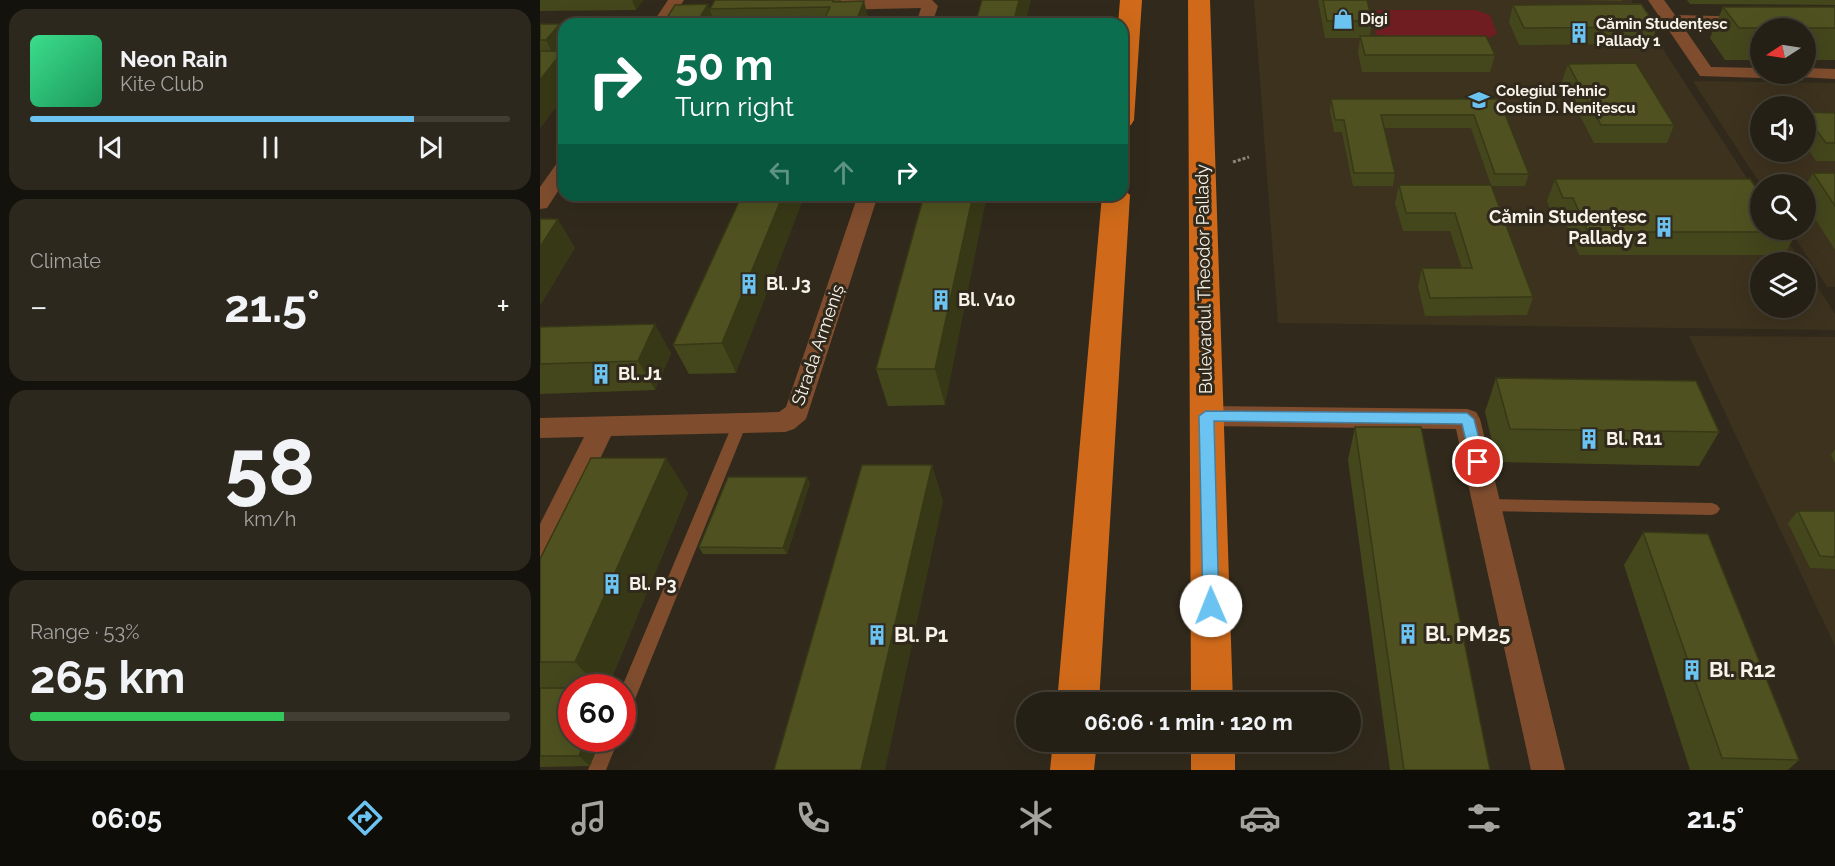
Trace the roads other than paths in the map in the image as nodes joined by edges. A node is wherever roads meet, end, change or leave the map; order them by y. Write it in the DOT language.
graph roads {
  1 [pos="1131,0"];
  2 [pos="1199,0"];
  3 [pos="1656,0"];
  4 [pos="673,4"];
  5 [pos="810,5"];
  6 [pos="694,7"];
  7 [pos="664,18"];
  8 [pos="926,18"];
  9 [pos="1670,21"];
  10 [pos="1750,21"];
  11 [pos="1128,40"];
  12 [pos="1750,73"];
  13 [pos="1816,74"];
  14 [pos="1835,74"];
  15 [pos="558,169"];
  16 [pos="540,171"];
  17 [pos="558,176"];
  18 [pos="866,201"];
  19 [pos="1116,201"];
  20 [pos="540,203"];
  21 [pos="1206,416"];
  22 [pos="740,423"];
  23 [pos="603,426"];
  24 [pos="540,428"];
  25 [pos="1488,505"];
  26 [pos="1712,509"];
  27 [pos="540,553"];
  28 [pos="636,675"];
  29 [pos="1079,692"];
  30 [pos="1212,692"];
  31 [pos="604,752"];
  32 [pos="1074,752"];
  33 [pos="1213,752"];
  34 [pos="597,770"];
  35 [pos="1072,770"];
  36 [pos="1213,770"];
  37 [pos="1548,770"];
  1 -- 11 [label="main road"];
  2 -- 21 [label="main road, Bulevardul Theodor Pallady"];
  3 -- 9 [label="street"];
  4 -- 6 [label="street"];
  4 -- 7 [label="street"];
  5 -- 8 [label="street"];
  9 -- 10 [label="street"];
  9 -- 12 [label="street"];
  13 -- 14 [label="street"];
  15 -- 16 [label="street"];
  17 -- 20 [label="street"];
  18 -- 22 [label="street, Strada Armeniș"];
  19 -- 29 [label="main road"];
  21 -- 25 [label="street"];
  21 -- 30 [label="main road, Bulevardul Theodor Pallady"];
  22 -- 23 [label="street, Strada Armeniș"];
  22 -- 28 [label="lane"];
  23 -- 24 [label="street, Strada Armeniș"];
  23 -- 27 [label="street"];
  25 -- 26 [label="lane"];
  25 -- 37 [label="street"];
  31 -- 34 [label="lane"];
  32 -- 35 [label="main road"];
  33 -- 36 [label="main road"];
}
